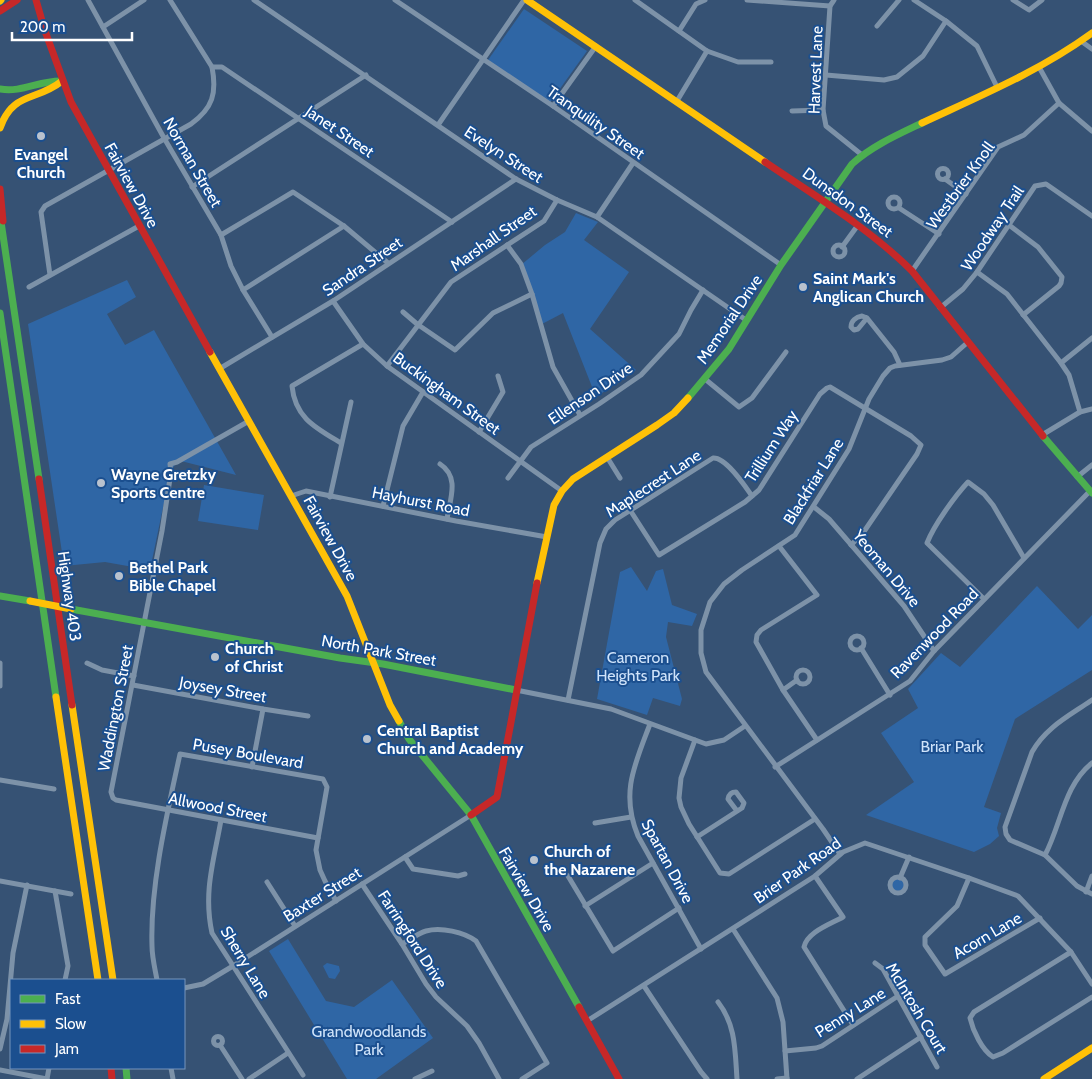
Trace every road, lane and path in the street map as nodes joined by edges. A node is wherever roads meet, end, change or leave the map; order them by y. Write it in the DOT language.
graph roads {
  1 [pos="17,0"];
  2 [pos="36,0"];
  3 [pos="88,0"];
  4 [pos="144,0"];
  5 [pos="170,0"];
  6 [pos="254,0"];
  7 [pos="395,0"];
  8 [pos="526,0"];
  9 [pos="635,0"];
  10 [pos="705,0"];
  11 [pos="747,0"];
  12 [pos="834,0"];
  13 [pos="899,0"];
  14 [pos="914,0"];
  15 [pos="1013,0"];
  16 [pos="1042,0"];
  17 [pos="830,6"];
  18 [pos="0,11"];
  19 [pos="946,21"];
  20 [pos="877,26"];
  21 [pos="103,27"];
  22 [pos="679,31"];
  23 [pos="1092,33"];
  24 [pos="1081,41"];
  25 [pos="596,46"];
  26 [pos="1092,49"];
  27 [pos="707,51"];
  28 [pos="484,60"];
  29 [pos="771,62"];
  30 [pos="212,67"];
  31 [pos="1039,67"];
  32 [pos="826,75"];
  33 [pos="366,76"];
  34 [pos="62,81"];
  35 [pos="997,87"];
  36 [pos="0,88"];
  37 [pos="677,101"];
  38 [pos="1058,102"];
  39 [pos="553,106"];
  40 [pos="823,110"];
  41 [pos="792,111"];
  42 [pos="299,118"];
  43 [pos="438,125"];
  44 [pos="0,128"];
  45 [pos="1092,131"];
  46 [pos="164,138"];
  47 [pos="862,155"];
  48 [pos="633,163"];
  49 [pos="108,170"];
  50 [pos="516,179"];
  51 [pos="945,179"];
  52 [pos="192,186"];
  53 [pos="0,189"];
  54 [pos="966,194"];
  55 [pos="557,200"];
  56 [pos="825,202"];
  57 [pos="898,208"];
  58 [pos="0,215"];
  59 [pos="1092,216"];
  60 [pos="597,217"];
  61 [pos="452,222"];
  62 [pos="858,225"];
  63 [pos="1009,225"];
  64 [pos="139,226"];
  65 [pos="344,226"];
  66 [pos="939,234"];
  67 [pos="221,235"];
  68 [pos="3,238"];
  69 [pos="507,245"];
  70 [pos="842,247"];
  71 [pos="388,263"];
  72 [pos="781,265"];
  73 [pos="912,271"];
  74 [pos="977,272"];
  75 [pos="50,275"];
  76 [pos="29,287"];
  77 [pos="243,290"];
  78 [pos="704,290"];
  79 [pos="532,294"];
  80 [pos="333,300"];
  81 [pos="940,308"];
  82 [pos="403,312"];
  83 [pos="0,313"];
  84 [pos="1023,315"];
  85 [pos="867,318"];
  86 [pos="746,320"];
  87 [pos="417,324"];
  88 [pos="272,337"];
  89 [pos="1092,338"];
  90 [pos="968,342"];
  91 [pos="363,344"];
  92 [pos="786,352"];
  93 [pos="1061,363"];
  94 [pos="387,366"];
  95 [pos="900,366"];
  96 [pos="219,369"];
  97 [pos="498,376"];
  98 [pos="705,379"];
  99 [pos="423,392"];
  100 [pos="351,402"];
  101 [pos="866,409"];
  102 [pos="1092,409"];
  103 [pos="1080,412"];
  104 [pos="580,415"];
  105 [pos="249,421"];
  106 [pos="479,432"];
  107 [pos="1042,434"];
  108 [pos="341,443"];
  109 [pos="607,457"];
  110 [pos="520,462"];
  111 [pos="440,464"];
  112 [pos="1092,465"];
  113 [pos="1077,477"];
  114 [pos="508,478"];
  115 [pos="620,478"];
  116 [pos="562,491"];
  117 [pos="1091,492"];
  118 [pos="291,496"];
  119 [pos="752,496"];
  120 [pos="330,497"];
  121 [pos="383,506"];
  122 [pos="814,507"];
  123 [pos="630,510"];
  124 [pos="447,519"];
  125 [pos="547,537"];
  126 [pos="851,545"];
  127 [pos="779,546"];
  128 [pos="1024,558"];
  129 [pos="0,596"];
  130 [pos="984,599"];
  131 [pos="144,622"];
  132 [pos="861,648"];
  133 [pos="934,651"];
  134 [pos="374,662"];
  135 [pos="0,663"];
  136 [pos="87,663"];
  137 [pos="134,676"];
  138 [pos="797,680"];
  139 [pos="133,685"];
  140 [pos="0,686"];
  141 [pos="516,690"];
  142 [pos="782,690"];
  143 [pos="890,695"];
  144 [pos="568,700"];
  145 [pos="1092,700"];
  146 [pos="262,709"];
  147 [pos="308,716"];
  148 [pos="650,724"];
  149 [pos="745,726"];
  150 [pos="695,740"];
  151 [pos="817,740"];
  152 [pos="1092,763"];
  153 [pos="252,767"];
  154 [pos="775,767"];
  155 [pos="0,780"];
  156 [pos="54,789"];
  157 [pos="113,798"];
  158 [pos="168,810"];
  159 [pos="737,811"];
  160 [pos="471,816"];
  161 [pos="631,817"];
  162 [pos="815,819"];
  163 [pos="221,820"];
  164 [pos="595,823"];
  165 [pos="697,837"];
  166 [pos="318,838"];
  167 [pos="840,854"];
  168 [pos="1045,856"];
  169 [pos="405,857"];
  170 [pos="909,857"];
  171 [pos="653,863"];
  172 [pos="465,874"];
  173 [pos="568,876"];
  174 [pos="815,876"];
  175 [pos="1092,876"];
  176 [pos="900,878"];
  177 [pos="969,878"];
  178 [pos="0,881"];
  179 [pos="267,882"];
  180 [pos="362,884"];
  181 [pos="27,886"];
  182 [pos="55,891"];
  183 [pos="1089,893"];
  184 [pos="71,894"];
  185 [pos="336,901"];
  186 [pos="585,906"];
  187 [pos="679,908"];
  188 [pos="1040,918"];
  189 [pos="295,926"];
  190 [pos="733,929"];
  191 [pos="402,944"];
  192 [pos="701,950"];
  193 [pos="1071,952"];
  194 [pos="875,963"];
  195 [pos="233,966"];
  196 [pos="11,979"];
  197 [pos="65,979"];
  198 [pos="98,979"];
  199 [pos="113,979"];
  200 [pos="157,979"];
  201 [pos="1092,984"];
  202 [pos="10,986"];
  203 [pos="644,986"];
  204 [pos="185,988"];
  205 [pos="898,996"];
  206 [pos="1092,997"];
  207 [pos="718,1002"];
  208 [pos="0,1018"];
  209 [pos="7,1019"];
  210 [pos="587,1021"];
  211 [pos="853,1025"];
  212 [pos="921,1037"];
  213 [pos="220,1045"];
  214 [pos="1092,1048"];
  215 [pos="0,1049"];
  216 [pos="785,1051"];
  217 [pos="288,1053"];
  218 [pos="937,1067"];
  219 [pos="0,1070"];
  220 [pos="432,1071"];
  221 [pos="303,1075"];
  222 [pos="787,1078"];
  223 [pos="47,1079"];
  224 [pos="242,1079"];
  225 [pos="249,1079"];
  226 [pos="415,1079"];
  227 [pos="499,1079"];
  228 [pos="522,1079"];
  229 [pos="619,1079"];
  230 [pos="707,1079"];
  231 [pos="737,1079"];
  232 [pos="777,1079"];
  233 [pos="857,1079"];
  234 [pos="1044,1079"];
  1 -- 18 [label="main road"];
  2 -- 34 [label="main road, Fairview Drive"];
  3 -- 21 [label="street, Norman Street"];
  4 -- 21 [label="street"];
  5 -- 30 [label="street"];
  6 -- 33 [label="street, Evelyn Street"];
  7 -- 28 [label="street, Tranquility Street"];
  8 -- 25 [label="main road, Dunsdon Street"];
  8 -- 28 [label="street"];
  9 -- 22 [label="street"];
  10 -- 22 [label="street"];
  11 -- 17 [label="street"];
  12 -- 17 [label="street, Harvest Lane"];
  13 -- 20 [label="street"];
  14 -- 19 [label="street"];
  15 -- 16 [label="street"];
  17 -- 32 [label="street, Harvest Lane"];
  19 -- 32 [label="street"];
  19 -- 35 [label="street"];
  21 -- 46 [label="street, Norman Street"];
  22 -- 27 [label="street"];
  23 -- 24 [label="main road, Memorial Drive"];
  24 -- 26 [label="street"];
  24 -- 31 [label="main road, Memorial Drive"];
  25 -- 37 [label="main road, Dunsdon Street"];
  25 -- 39 [label="street"];
  27 -- 29 [label="street"];
  27 -- 37 [label="street"];
  28 -- 39 [label="street, Tranquility Street"];
  28 -- 43 [label="street"];
  30 -- 42 [label="street, Janet Street"];
  30 -- 46 [label="street"];
  31 -- 35 [label="main road, Memorial Drive"];
  31 -- 38 [label="street"];
  32 -- 40 [label="street, Harvest Lane"];
  33 -- 42 [label="street"];
  33 -- 43 [label="street, Evelyn Street"];
  34 -- 36 [label="main road"];
  34 -- 44 [label="main road"];
  34 -- 49 [label="main road, Fairview Drive"];
  35 -- 47 [label="main road, Memorial Drive"];
  37 -- 56 [label="main road, Dunsdon Street"];
  38 -- 45 [label="street"];
  38 -- 54 [label="street, Westbrier Knoll"];
  39 -- 48 [label="street, Tranquility Street"];
  40 -- 41 [label="street"];
  40 -- 47 [label="street, Harvest Lane"];
  42 -- 52 [label="street"];
  42 -- 61 [label="street, Janet Street"];
  43 -- 50 [label="street, Evelyn Street"];
  46 -- 49 [label="street"];
  46 -- 52 [label="street, Norman Street"];
  47 -- 56 [label="main road, Memorial Drive"];
  48 -- 60 [label="street"];
  48 -- 72 [label="street, Tranquility Street"];
  49 -- 64 [label="main road, Fairview Drive"];
  49 -- 75 [label="street"];
  50 -- 55 [label="street, Evelyn Street"];
  50 -- 61 [label="street, Sandra Street"];
  51 -- 54 [label="street"];
  52 -- 67 [label="street, Norman Street"];
  53 -- 68 [label="main road"];
  54 -- 66 [label="street, Westbrier Knoll"];
  55 -- 60 [label="street, Evelyn Street"];
  55 -- 69 [label="street, Marshall Street"];
  56 -- 62 [label="main road, Dunsdon Street"];
  56 -- 72 [label="main road, Memorial Drive"];
  57 -- 66 [label="street"];
  58 -- 68 [label="main road, Highway 403"];
  59 -- 63 [label="street, Woodway Trail"];
  60 -- 78 [label="street, Evelyn Street"];
  61 -- 71 [label="street, Sandra Street"];
  62 -- 70 [label="street"];
  62 -- 73 [label="main road, Dunsdon Street"];
  63 -- 74 [label="street, Woodway Trail"];
  63 -- 84 [label="street"];
  64 -- 75 [label="street"];
  64 -- 96 [label="main road, Fairview Drive"];
  65 -- 67 [label="street"];
  65 -- 71 [label="street"];
  65 -- 77 [label="street"];
  66 -- 73 [label="street, Westbrier Knoll"];
  67 -- 77 [label="street, Norman Street"];
  68 -- 199 [label="main road, Highway 403"];
  69 -- 79 [label="street"];
  69 -- 87 [label="street, Marshall Street"];
  71 -- 80 [label="street, Sandra Street"];
  72 -- 86 [label="main road, Memorial Drive"];
  73 -- 81 [label="main road, Dunsdon Street"];
  74 -- 81 [label="street, Woodway Trail"];
  74 -- 84 [label="street"];
  75 -- 76 [label="street"];
  77 -- 88 [label="street, Norman Street"];
  78 -- 86 [label="street, Evelyn Street"];
  78 -- 104 [label="street, Ellenson Drive"];
  79 -- 87 [label="street"];
  79 -- 104 [label="street"];
  80 -- 88 [label="street, Sandra Street"];
  80 -- 91 [label="street, Buckingham Street"];
  81 -- 90 [label="main road, Dunsdon Street"];
  82 -- 87 [label="street"];
  83 -- 198 [label="main road, Highway 403"];
  84 -- 93 [label="street"];
  85 -- 95 [label="street"];
  86 -- 98 [label="main road, Memorial Drive"];
  87 -- 94 [label="street, Marshall Street"];
  88 -- 96 [label="street, Sandra Street"];
  89 -- 93 [label="street"];
  90 -- 95 [label="street, Blackfriar Lane"];
  90 -- 107 [label="main road, Dunsdon Street"];
  91 -- 94 [label="street, Buckingham Street"];
  91 -- 108 [label="street"];
  92 -- 98 [label="street"];
  93 -- 103 [label="street"];
  94 -- 99 [label="street, Buckingham Street"];
  95 -- 101 [label="street, Blackfriar Lane"];
  96 -- 105 [label="main road, Fairview Drive"];
  97 -- 106 [label="street"];
  98 -- 109 [label="main road, Memorial Drive"];
  99 -- 106 [label="street, Buckingham Street"];
  99 -- 121 [label="street"];
  100 -- 108 [label="street"];
  101 -- 119 [label="street, Trillium Way"];
  101 -- 122 [label="street, Blackfriar Lane"];
  101 -- 126 [label="street, Trillium Way"];
  102 -- 103 [label="street"];
  103 -- 107 [label="street"];
  104 -- 110 [label="street, Ellenson Drive"];
  105 -- 118 [label="main road, Fairview Drive"];
  105 -- 131 [label="street, Waddington Street"];
  106 -- 110 [label="street, Buckingham Street"];
  107 -- 113 [label="main road, Dunsdon Street"];
  108 -- 120 [label="street"];
  109 -- 115 [label="street"];
  109 -- 116 [label="main road, Memorial Drive"];
  110 -- 114 [label="street, Ellenson Drive"];
  110 -- 116 [label="street, Buckingham Street"];
  111 -- 124 [label="street"];
  112 -- 113 [label="street"];
  113 -- 117 [label="main road, Dunsdon Street"];
  116 -- 125 [label="main road, Memorial Drive"];
  117 -- 128 [label="street, Ravenwood Road"];
  118 -- 120 [label="street, Hayhurst Road"];
  118 -- 134 [label="main road, Fairview Drive"];
  119 -- 123 [label="street, Maplecrest Lane"];
  119 -- 123 [label="street, Trillium Way"];
  120 -- 121 [label="street, Hayhurst Road"];
  121 -- 124 [label="street, Hayhurst Road"];
  122 -- 126 [label="street, Yeoman Drive"];
  122 -- 127 [label="street, Blackfriar Lane"];
  123 -- 144 [label="street, Maplecrest Lane"];
  124 -- 125 [label="street, Hayhurst Road"];
  125 -- 141 [label="main road, Memorial Drive"];
  126 -- 133 [label="street, Yeoman Drive"];
  127 -- 142 [label="street"];
  127 -- 149 [label="street, Blackfriar Lane"];
  128 -- 130 [label="street, Ravenwood Road"];
  128 -- 130 [label="street"];
  129 -- 131 [label="main road, North Park Street, bridge"];
  130 -- 133 [label="street, Ravenwood Road"];
  131 -- 134 [label="main road, North Park Street"];
  131 -- 137 [label="street, Waddington Street"];
  132 -- 143 [label="street"];
  133 -- 143 [label="street, Ravenwood Road"];
  134 -- 141 [label="main road, North Park Street"];
  134 -- 160 [label="main road, Fairview Drive"];
  135 -- 140 [label="street"];
  136 -- 137 [label="street"];
  137 -- 139 [label="street, Waddington Street"];
  138 -- 142 [label="street"];
  139 -- 146 [label="street, Joysey Street"];
  139 -- 157 [label="street, Waddington Street"];
  141 -- 144 [label="street, North Park Street"];
  141 -- 160 [label="main road, Memorial Drive"];
  142 -- 151 [label="street"];
  143 -- 151 [label="street, Ravenwood Road"];
  144 -- 148 [label="street, North Park Street"];
  145 -- 168 [label="street"];
  146 -- 147 [label="street, Joysey Street"];
  146 -- 153 [label="street"];
  148 -- 150 [label="street, North Park Street"];
  148 -- 161 [label="street, Spartan Drive"];
  149 -- 150 [label="street, North Park Street"];
  149 -- 154 [label="street, Blackfriar Lane"];
  150 -- 165 [label="street"];
  151 -- 154 [label="street, Ravenwood Road"];
  152 -- 168 [label="street"];
  153 -- 158 [label="street, Pusey Boulevard"];
  153 -- 166 [label="street, Pusey Boulevard"];
  154 -- 162 [label="street, Blackfriar Lane"];
  155 -- 156 [label="street"];
  157 -- 158 [label="street, Allwood Street"];
  158 -- 163 [label="street, Allwood Street"];
  158 -- 200 [label="street, Pusey Boulevard"];
  159 -- 165 [label="street"];
  160 -- 169 [label="street, Baxter Street"];
  160 -- 210 [label="main road, Fairview Drive"];
  161 -- 164 [label="street"];
  161 -- 171 [label="street, Spartan Drive"];
  162 -- 165 [label="street"];
  162 -- 167 [label="street, Blackfriar Lane"];
  163 -- 166 [label="street, Allwood Street"];
  163 -- 195 [label="street, Sherry Lane"];
  166 -- 185 [label="street, Pusey Boulevard"];
  167 -- 170 [label="street, Brier Park Road"];
  167 -- 174 [label="street, Brier Park Road"];
  168 -- 183 [label="street"];
  169 -- 172 [label="street"];
  169 -- 180 [label="street, Baxter Street"];
  170 -- 176 [label="street"];
  170 -- 177 [label="street, Brier Park Road"];
  171 -- 186 [label="street"];
  171 -- 187 [label="street, Spartan Drive"];
  173 -- 186 [label="street"];
  174 -- 190 [label="street, Brier Park Road"];
  174 -- 211 [label="street"];
  175 -- 183 [label="street"];
  177 -- 188 [label="street, Brier Park Road"];
  177 -- 188 [label="street, Acorn Lane"];
  178 -- 181 [label="street"];
  179 -- 189 [label="street"];
  180 -- 185 [label="street, Baxter Street"];
  180 -- 191 [label="street, Farringford Drive"];
  181 -- 182 [label="street"];
  181 -- 196 [label="street"];
  182 -- 184 [label="street"];
  182 -- 197 [label="street"];
  185 -- 189 [label="street, Baxter Street"];
  186 -- 187 [label="street"];
  187 -- 192 [label="street, Spartan Drive"];
  188 -- 193 [label="street, Brier Park Road"];
  189 -- 195 [label="street, Baxter Street"];
  190 -- 192 [label="street, Brier Park Road"];
  190 -- 216 [label="street"];
  191 -- 227 [label="street, Farringford Drive"];
  191 -- 228 [label="street"];
  192 -- 203 [label="street, Brier Park Road"];
  193 -- 201 [label="street, Brier Park Road"];
  193 -- 206 [label="street"];
  194 -- 205 [label="street, McIntosh Court"];
  195 -- 204 [label="street, Baxter Street"];
  195 -- 217 [label="street, Sherry Lane"];
  202 -- 209 [label="street"];
  203 -- 210 [label="street, Brier Park Road"];
  203 -- 230 [label="street"];
  205 -- 211 [label="street, Penny Lane"];
  205 -- 212 [label="street, McIntosh Court"];
  207 -- 231 [label="street"];
  208 -- 209 [label="street"];
  209 -- 215 [label="street"];
  210 -- 229 [label="main road, Fairview Drive"];
  211 -- 216 [label="street, Penny Lane"];
  212 -- 218 [label="street, McIntosh Court"];
  212 -- 233 [label="street"];
  213 -- 224 [label="street"];
  214 -- 234 [label="main road"];
  216 -- 222 [label="street"];
  217 -- 221 [label="street, Sherry Lane"];
  217 -- 225 [label="street"];
  219 -- 223 [label="street"];
  220 -- 226 [label="street"];
  222 -- 232 [label="street"];
}
